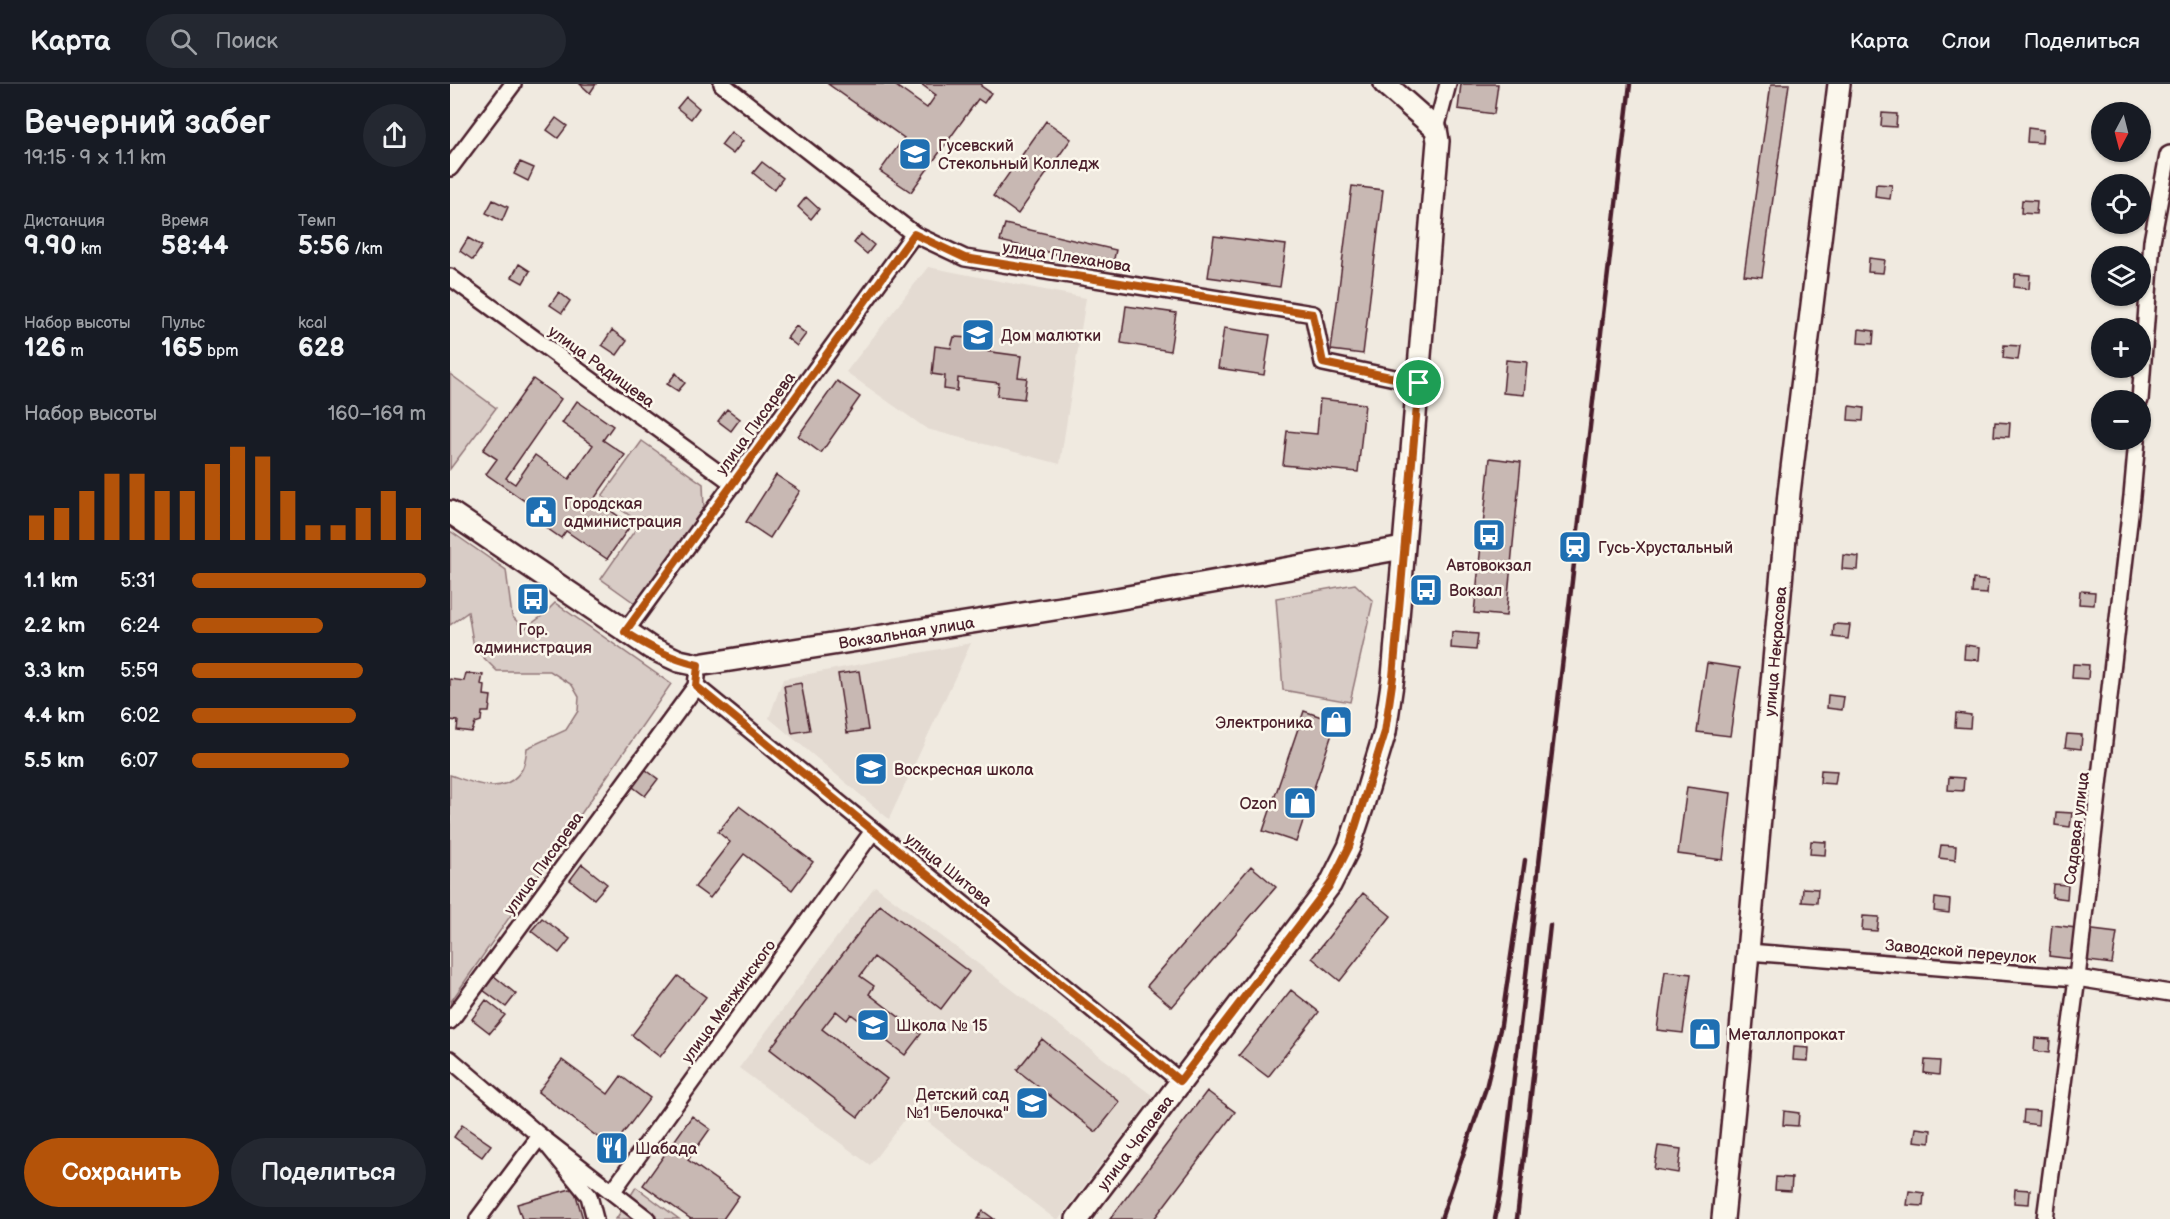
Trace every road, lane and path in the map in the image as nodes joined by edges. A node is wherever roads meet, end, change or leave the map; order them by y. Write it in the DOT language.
graph roads {
  1 [pos="513,84"];
  2 [pos="722,84"];
  3 [pos="1385,84"];
  4 [pos="1448,84"];
  5 [pos="1839,84"];
  6 [pos="1436,129"];
  7 [pos="2170,154"];
  8 [pos="450,168"];
  9 [pos="914,234"];
  10 [pos="450,277"];
  11 [pos="1419,383"];
  12 [pos="2141,390"];
  13 [pos="2136,450"];
  14 [pos="734,484"];
  15 [pos="450,512"];
  16 [pos="1403,548"];
  17 [pos="625,632"];
  18 [pos="697,676"];
  19 [pos="873,831"];
  20 [pos="1748,952"];
  21 [pos="2077,978"];
  22 [pos="2170,993"];
  23 [pos="450,1021"];
  24 [pos="450,1059"];
  25 [pos="1180,1081"];
  26 [pos="540,1136"];
  27 [pos="612,1192"];
  28 [pos="478,1219"];
  29 [pos="596,1219"];
  30 [pos="647,1219"];
  31 [pos="1077,1219"];
  32 [pos="1723,1219"];
  33 [pos="2045,1219"];
  1 -- 8 [label="street"];
  2 -- 9 [label="street, улица Плеханова"];
  3 -- 6 [label="main road"];
  4 -- 6 [label="street"];
  5 -- 20 [label="main road, улица Некрасова"];
  6 -- 11 [label="main road, улица Чапаева"];
  7 -- 12 [label="street"];
  9 -- 11 [label="street, улица Плеханова"];
  9 -- 14 [label="street, улица Писарева"];
  10 -- 14 [label="street, улица Радищева"];
  11 -- 16 [label="main road, улица Чапаева"];
  13 -- 21 [label="street, Садовая улица"];
  14 -- 17 [label="street, улица Писарева"];
  15 -- 17 [label="main road, Вокзальная улица"];
  16 -- 18 [label="main road, Вокзальная улица"];
  16 -- 25 [label="main road, улица Чапаева"];
  17 -- 18 [label="main road, Вокзальная улица"];
  18 -- 19 [label="street, улица Шитова"];
  18 -- 23 [label="street, улица Писарева"];
  19 -- 25 [label="street, улица Шитова"];
  19 -- 27 [label="street, улица Менжинского"];
  20 -- 21 [label="street, Заводской переулок"];
  20 -- 32 [label="main road, улица Некрасова"];
  21 -- 22 [label="street, Заводской переулок"];
  21 -- 33 [label="street, Садовая улица"];
  24 -- 26 [label="street"];
  25 -- 31 [label="main road, улица Чапаева"];
  26 -- 27 [label="street"];
  26 -- 28 [label="street"];
  26 -- 29 [label="street"];
  27 -- 30 [label="street"];
}
